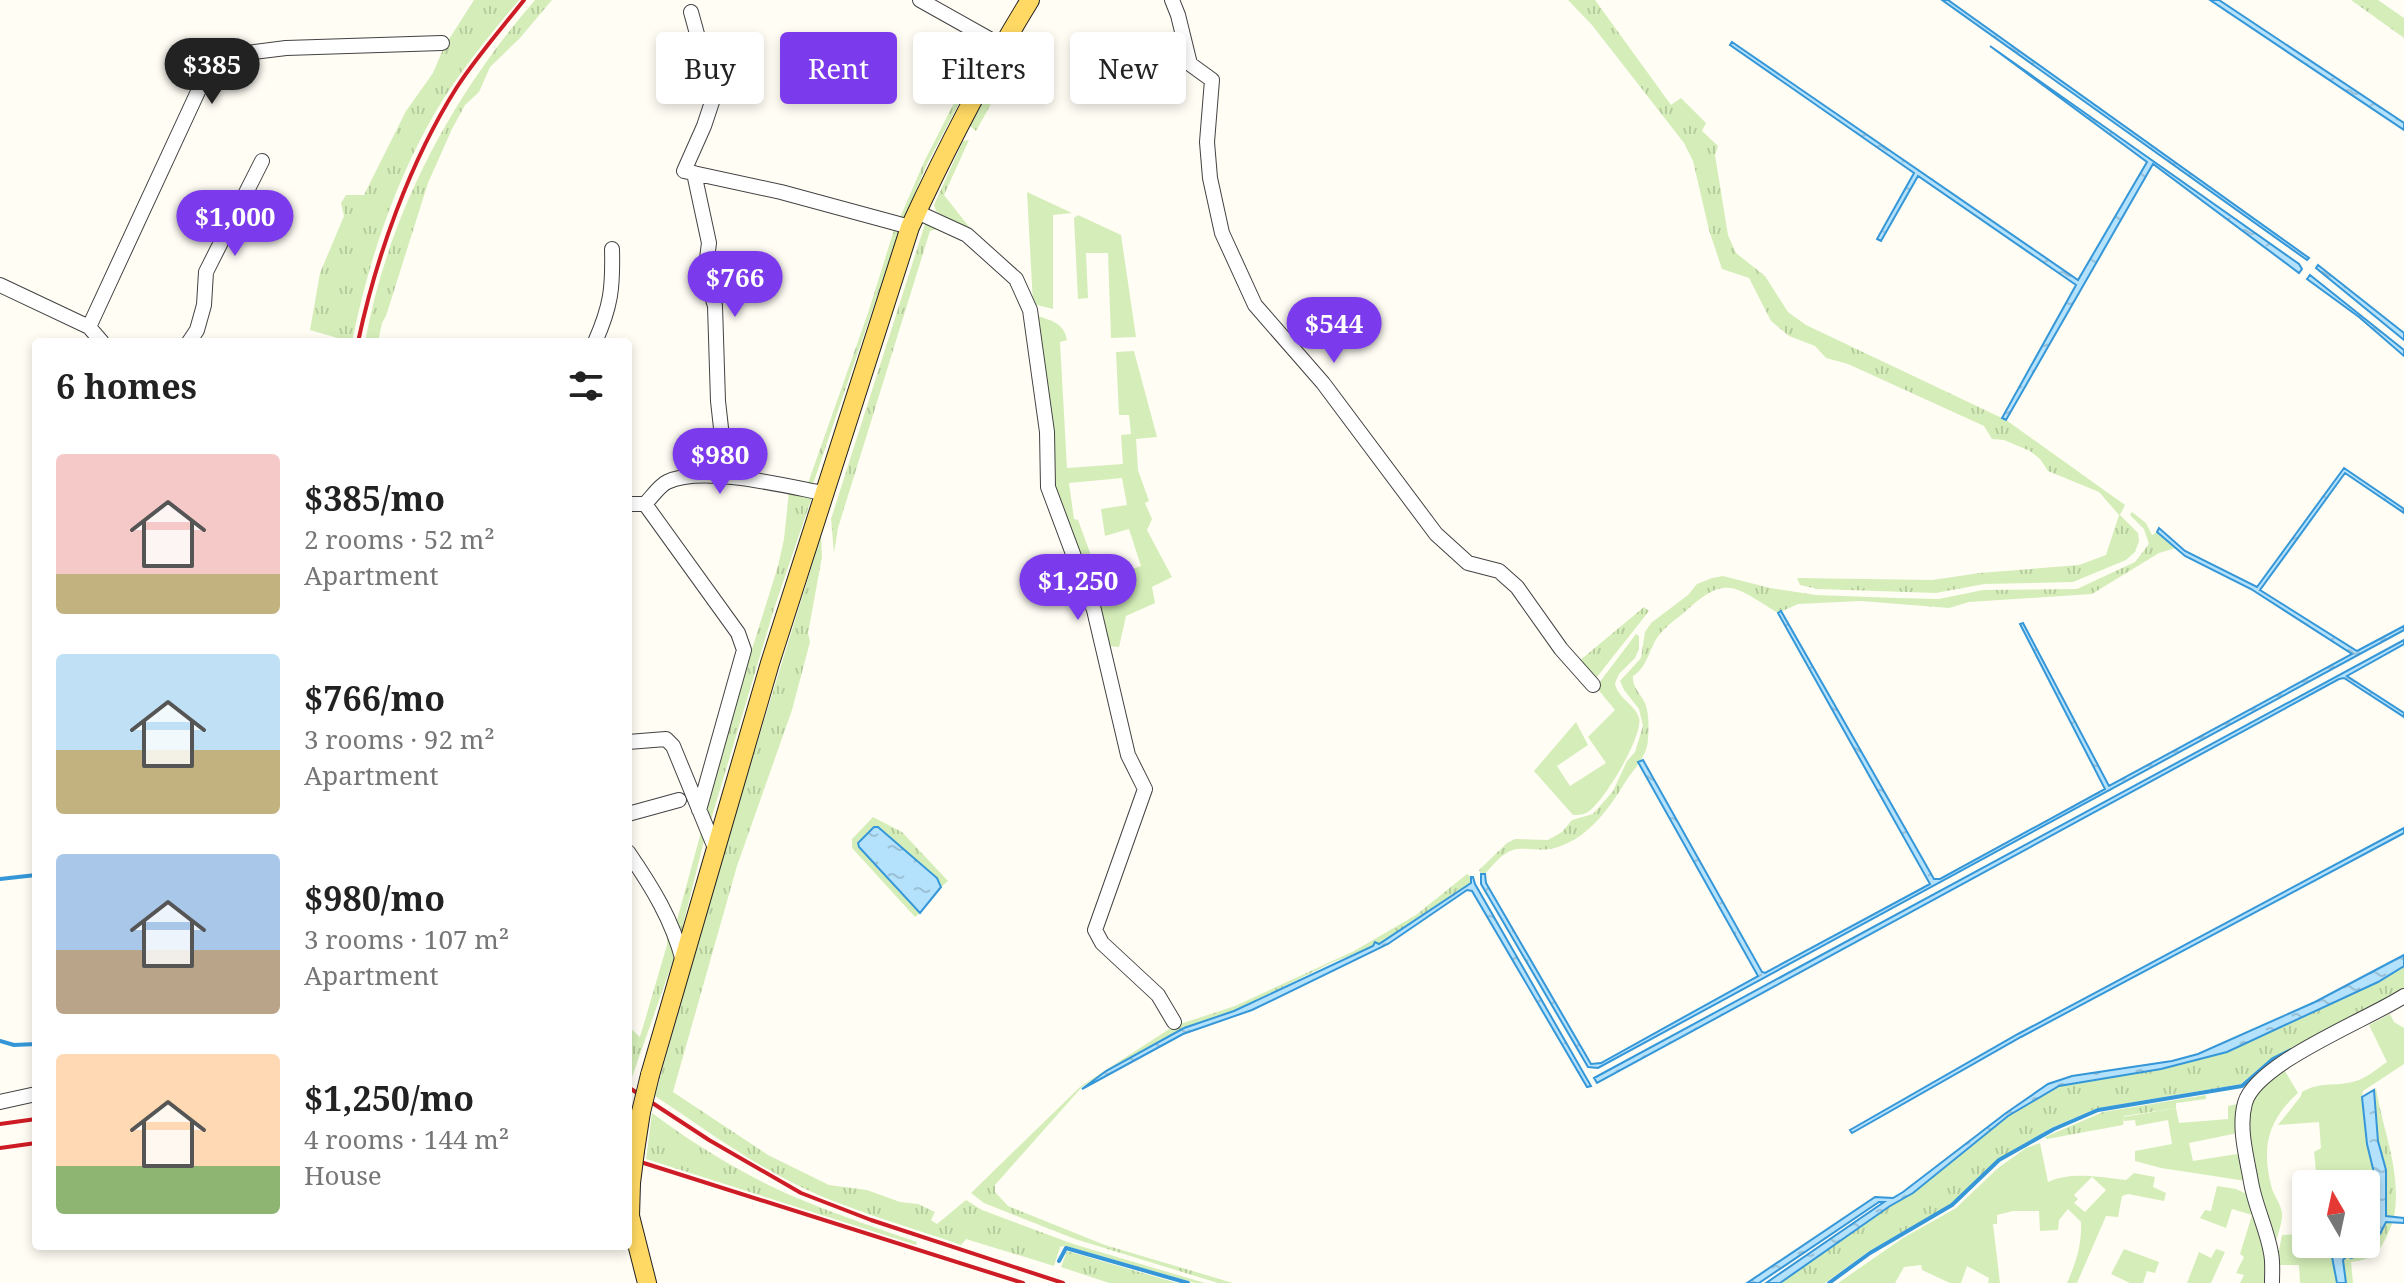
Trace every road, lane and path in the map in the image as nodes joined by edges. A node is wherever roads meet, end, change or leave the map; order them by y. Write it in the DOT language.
graph roads {
  1 [pos="1030,0"];
  2 [pos="1172,0"];
  3 [pos="919,1"];
  4 [pos="691,12"];
  5 [pos="976,32"];
  6 [pos="1011,32"];
  7 [pos="442,43"];
  8 [pos="973,104"];
  9 [pos="262,161"];
  10 [pos="694,173"];
  11 [pos="914,220"];
  12 [pos="612,249"];
  13 [pos="0,285"];
  14 [pos="89,327"];
  15 [pos="99,338"];
  16 [pos="192,338"];
  17 [pos="597,338"];
  18 [pos="734,477"];
  19 [pos="823,493"];
  20 [pos="632,504"];
  21 [pos="645,504"];
  22 [pos="1593,685"];
  23 [pos="632,742"];
  24 [pos="679,800"];
  25 [pos="699,810"];
  26 [pos="632,813"];
  27 [pos="715,848"];
  28 [pos="632,858"];
  29 [pos="683,961"];
  30 [pos="2404,996"];
  31 [pos="1174,1022"];
  32 [pos="32,1095"];
  33 [pos="0,1102"];
  34 [pos="633,1137"];
  35 [pos="632,1160"];
  36 [pos="632,1224"];
  37 [pos="647,1283"];
  38 [pos="2272,1283"];
  1 -- 6 [label="main road"];
  2 -- 22 [label="street"];
  3 -- 5 [label="street"];
  4 -- 10 [label="street"];
  7 -- 14 [label="street"];
  8 -- 11 [label="main road"];
  9 -- 16 [label="street"];
  10 -- 11 [label="street"];
  10 -- 18 [label="street"];
  11 -- 19 [label="main road"];
  11 -- 31 [label="street"];
  12 -- 17 [label="street"];
  13 -- 14 [label="street"];
  14 -- 15 [label="street"];
  18 -- 19 [label="street"];
  18 -- 21 [label="street"];
  19 -- 27 [label="main road"];
  20 -- 21 [label="street"];
  21 -- 25 [label="street"];
  23 -- 25 [label="street"];
  24 -- 26 [label="street"];
  25 -- 27 [label="street"];
  27 -- 29 [label="main road"];
  28 -- 29 [label="street"];
  29 -- 34 [label="main road, bridge"];
  30 -- 38 [label="street"];
  32 -- 33 [label="street"];
  34 -- 35 [label="main road, bridge"];
  36 -- 37 [label="main road, bridge"];
}
